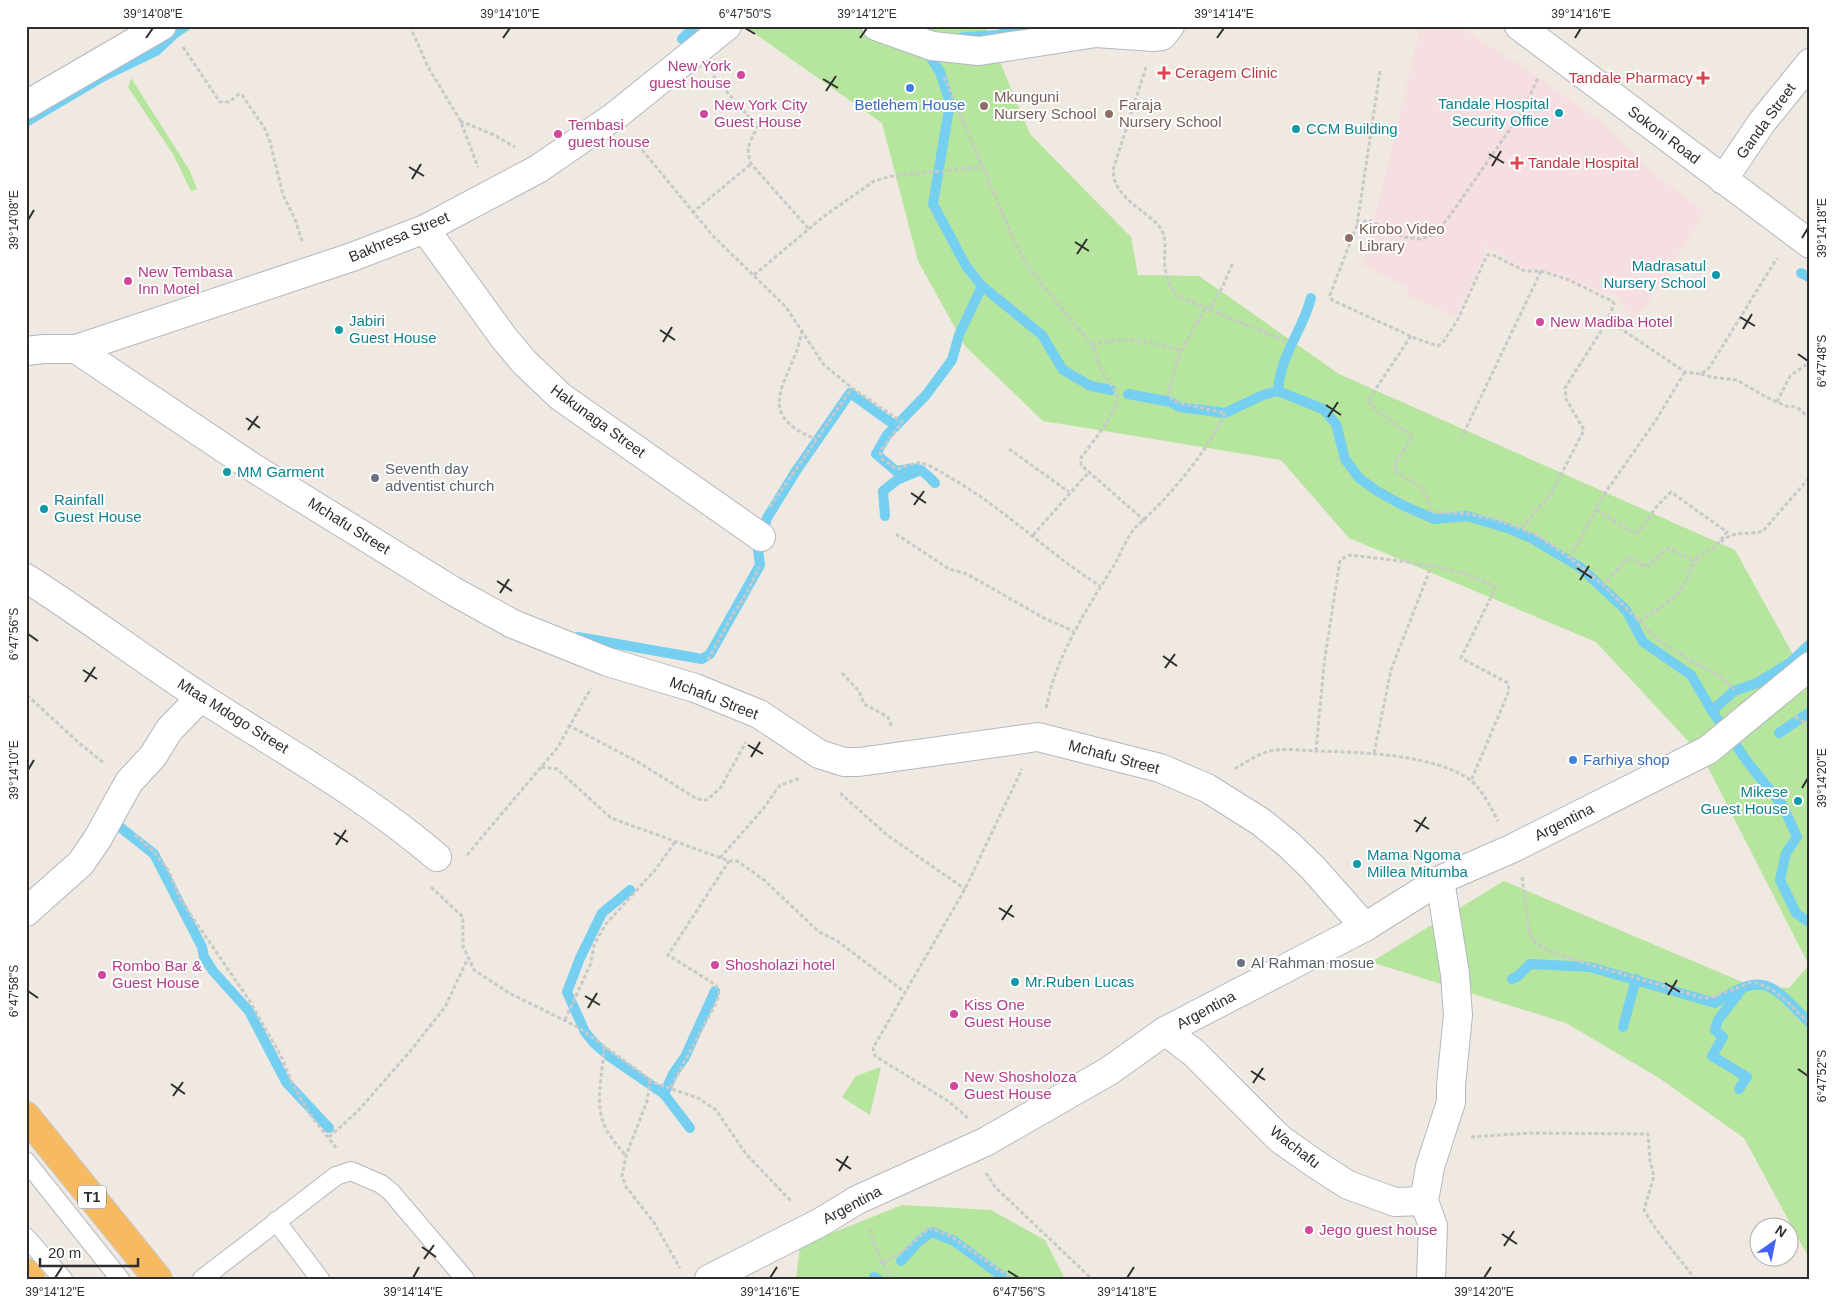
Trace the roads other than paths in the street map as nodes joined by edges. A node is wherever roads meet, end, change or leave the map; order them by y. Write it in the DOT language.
graph roads {
  1 [pos="726,26"];
  2 [pos="876,26"];
  3 [pos="1519,26"];
  4 [pos="1162,32"];
  5 [pos="171,35"];
  6 [pos="1810,62"];
  7 [pos="26,105"];
  8 [pos="1723,180"];
  9 [pos="425,229"];
  10 [pos="1801,238"];
  11 [pos="76,349"];
  12 [pos="26,351"];
  13 [pos="761,537"];
  14 [pos="26,578"];
  15 [pos="1810,666"];
  16 [pos="201,697"];
  17 [pos="437,857"];
  18 [pos="1440,880"];
  19 [pos="26,912"];
  20 [pos="1365,927"];
  21 [pos="1165,1031"];
  22 [pos="26,1116"];
  23 [pos="26,1161"];
  24 [pos="1424,1201"];
  25 [pos="276,1221"];
  26 [pos="26,1237"];
  27 [pos="26,1274"];
  28 [pos="31,1279"];
  29 [pos="63,1279"];
  30 [pos="120,1279"];
  31 [pos="158,1279"];
  32 [pos="202,1279"];
  33 [pos="320,1279"];
  34 [pos="465,1279"];
  35 [pos="709,1279"];
  36 [pos="1431,1279"];
  1 -- 9 [label="street, Bakhresa Street"];
  2 -- 4 [label="street"];
  3 -- 8 [label="street, Sokoni Road"];
  5 -- 7 [label="street"];
  6 -- 8 [label="street, Ganda Street"];
  8 -- 10 [label="street, Sokoni Road"];
  9 -- 11 [label="street, Bakhresa Street"];
  9 -- 13 [label="street, Hakunaga Street"];
  11 -- 12 [label="street, Bakhresa Street"];
  11 -- 20 [label="street, Mchafu Street"];
  14 -- 16 [label="street, Mtaa Mdogo Street"];
  15 -- 18 [label="street, Argentina"];
  16 -- 17 [label="street, Mtaa Mdogo Street"];
  16 -- 19 [label="street"];
  18 -- 20 [label="street, Argentina"];
  18 -- 24 [label="street"];
  20 -- 21 [label="street, Argentina"];
  21 -- 24 [label="street, Wachafu"];
  21 -- 35 [label="street, Argentina"];
  22 -- 31 [label="highway, T1"];
  23 -- 30 [label="lane"];
  24 -- 36 [label="street"];
  25 -- 32 [label="lane"];
  25 -- 33 [label="lane"];
  25 -- 34 [label="lane"];
  26 -- 29 [label="lane"];
  27 -- 28 [label="highway"];
}
